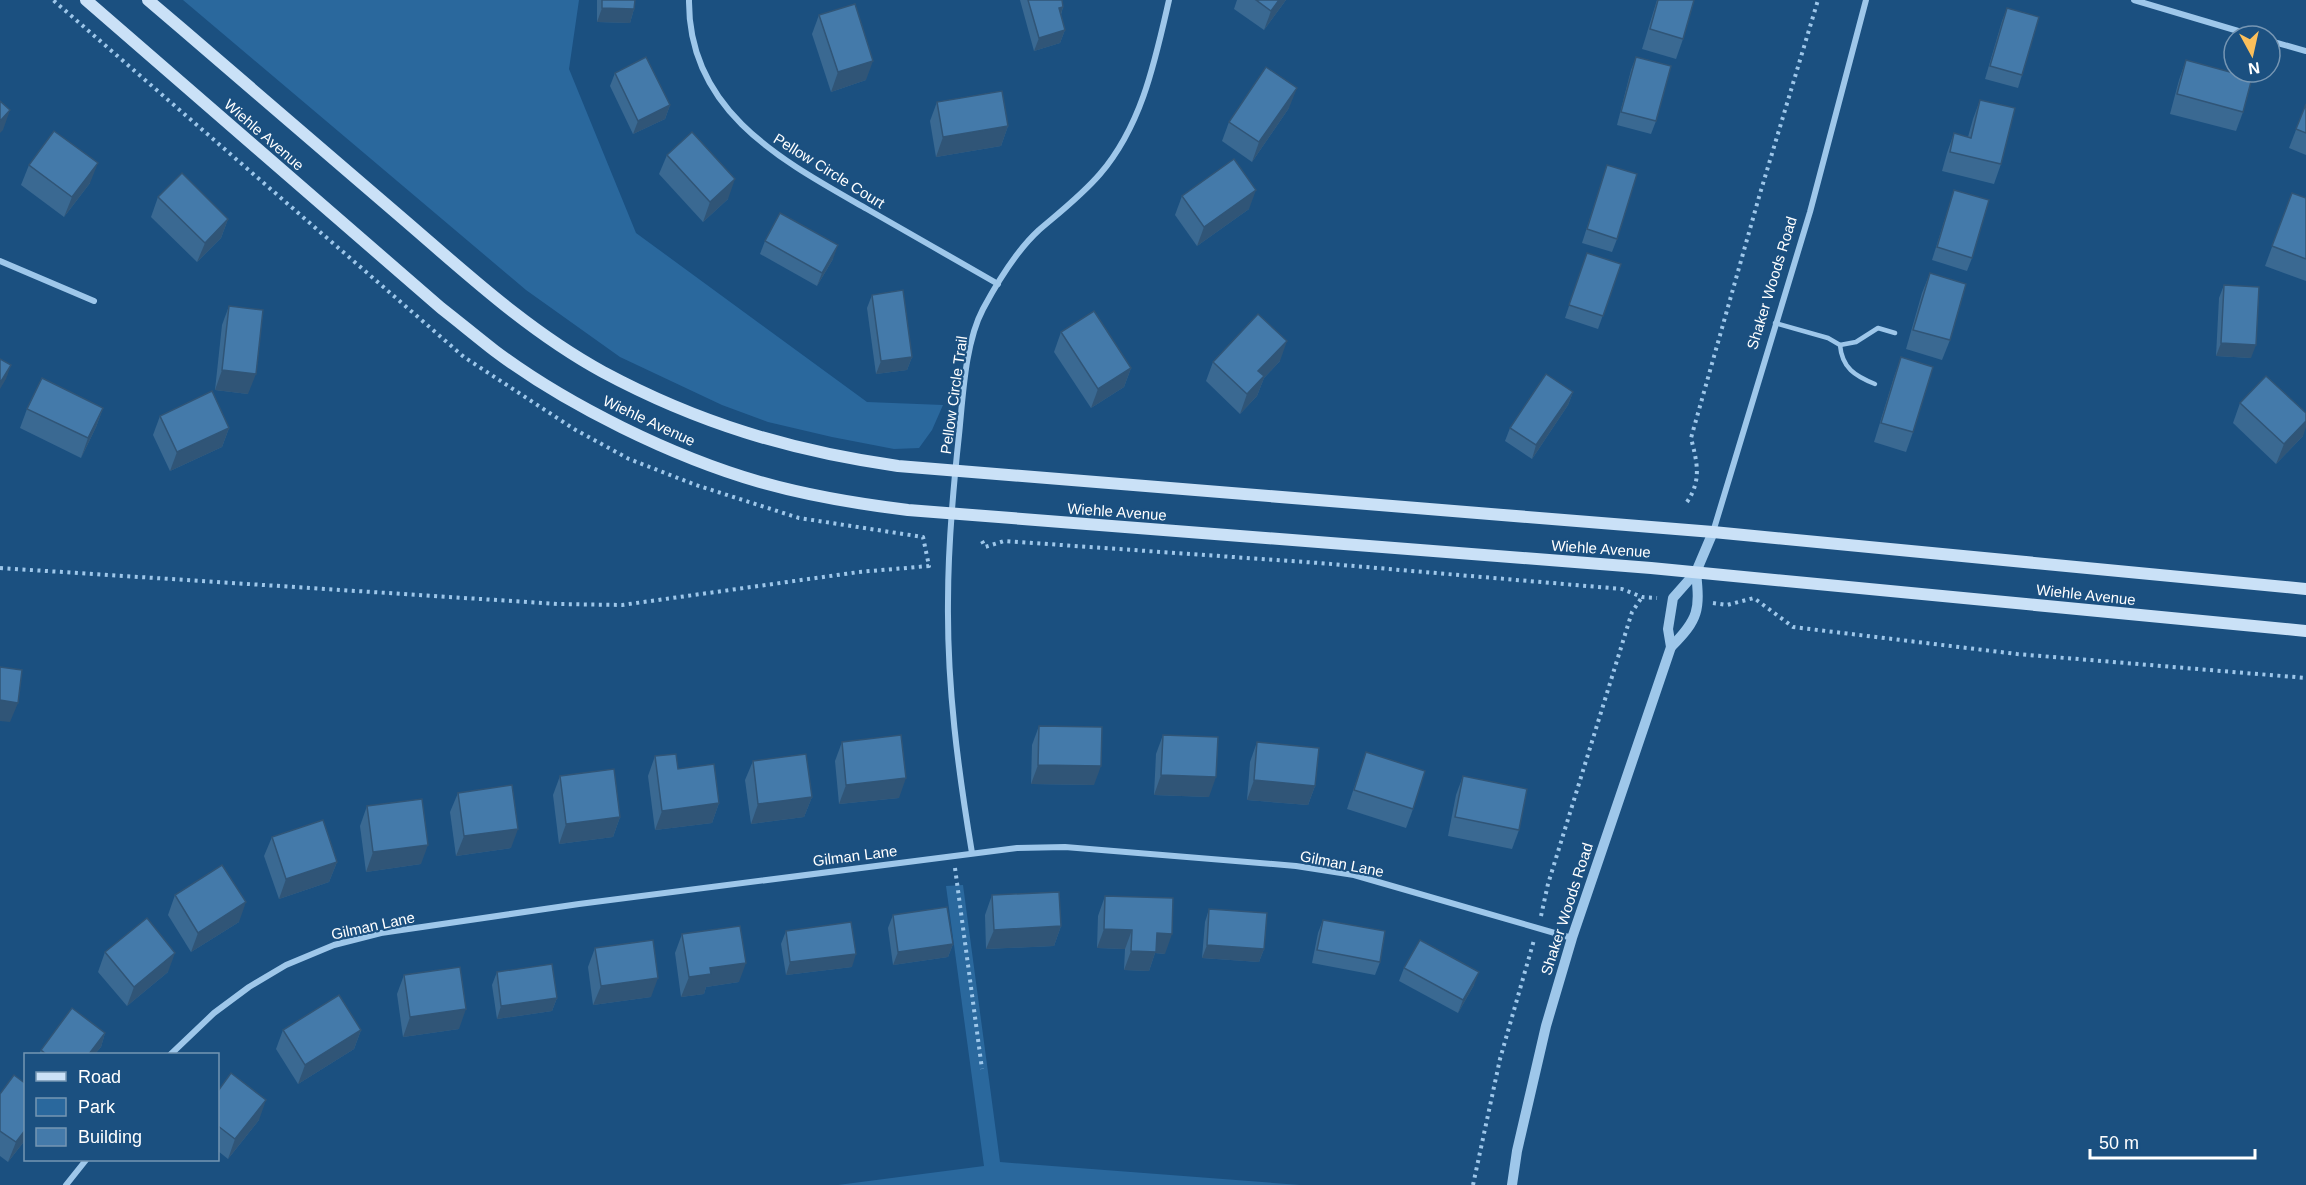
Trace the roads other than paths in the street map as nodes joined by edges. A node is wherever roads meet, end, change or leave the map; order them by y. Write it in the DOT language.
graph roads {
  1 [pos="86,0"];
  2 [pos="148,0"];
  3 [pos="688,0"];
  4 [pos="1169,0"];
  5 [pos="1866,0"];
  6 [pos="2134,0"];
  7 [pos="2222,26"];
  8 [pos="2282,44"];
  9 [pos="2306,51"];
  10 [pos="0,261"];
  11 [pos="998,284"];
  12 [pos="94,301"];
  13 [pos="1775,323"];
  14 [pos="1895,333"];
  15 [pos="1840,345"];
  16 [pos="1875,384"];
  17 [pos="956,471"];
  18 [pos="951,514"];
  19 [pos="1713,532"];
  20 [pos="1696,572"];
  21 [pos="2306,589"];
  22 [pos="2306,631"];
  23 [pos="1671,647"];
  24 [pos="972,853"];
  25 [pos="1572,938"];
  26 [pos="172,1053"];
  27 [pos="85,1161"];
  28 [pos="66,1185"];
  29 [pos="1512,1185"];
  1 -- 18 [label="main road, Wiehle Avenue"];
  2 -- 17 [label="main road, Wiehle Avenue"];
  3 -- 11 [label="street, Pellow Circle Court"];
  4 -- 11 [label="street, Pellow Circle Trail"];
  5 -- 13 [label="street, Shaker Woods Road"];
  6 -- 7 [label="street"];
  8 -- 9 [label="street"];
  10 -- 12 [label="street"];
  11 -- 17 [label="street, Pellow Circle Trail"];
  13 -- 15 [label="lane"];
  13 -- 19 [label="street, Shaker Woods Road"];
  14 -- 15 [label="lane"];
  15 -- 16 [label="lane"];
  17 -- 18 [label="street, Pellow Circle Trail"];
  17 -- 19 [label="main road, Wiehle Avenue"];
  18 -- 20 [label="main road, Wiehle Avenue"];
  18 -- 24 [label="street, Pellow Circle Trail"];
  19 -- 20 [label="street, Shaker Woods Road"];
  19 -- 21 [label="main road, Wiehle Avenue"];
  20 -- 22 [label="main road, Wiehle Avenue"];
  20 -- 23 [label="street, Shaker Woods Road"];
  20 -- 23 [label="street, Shaker Woods Road"];
  23 -- 25 [label="street, Shaker Woods Road"];
  24 -- 25 [label="street, Gilman Lane"];
  24 -- 26 [label="street, Gilman Lane"];
  25 -- 29 [label="street, Shaker Woods Road"];
  27 -- 28 [label="street"];
}
